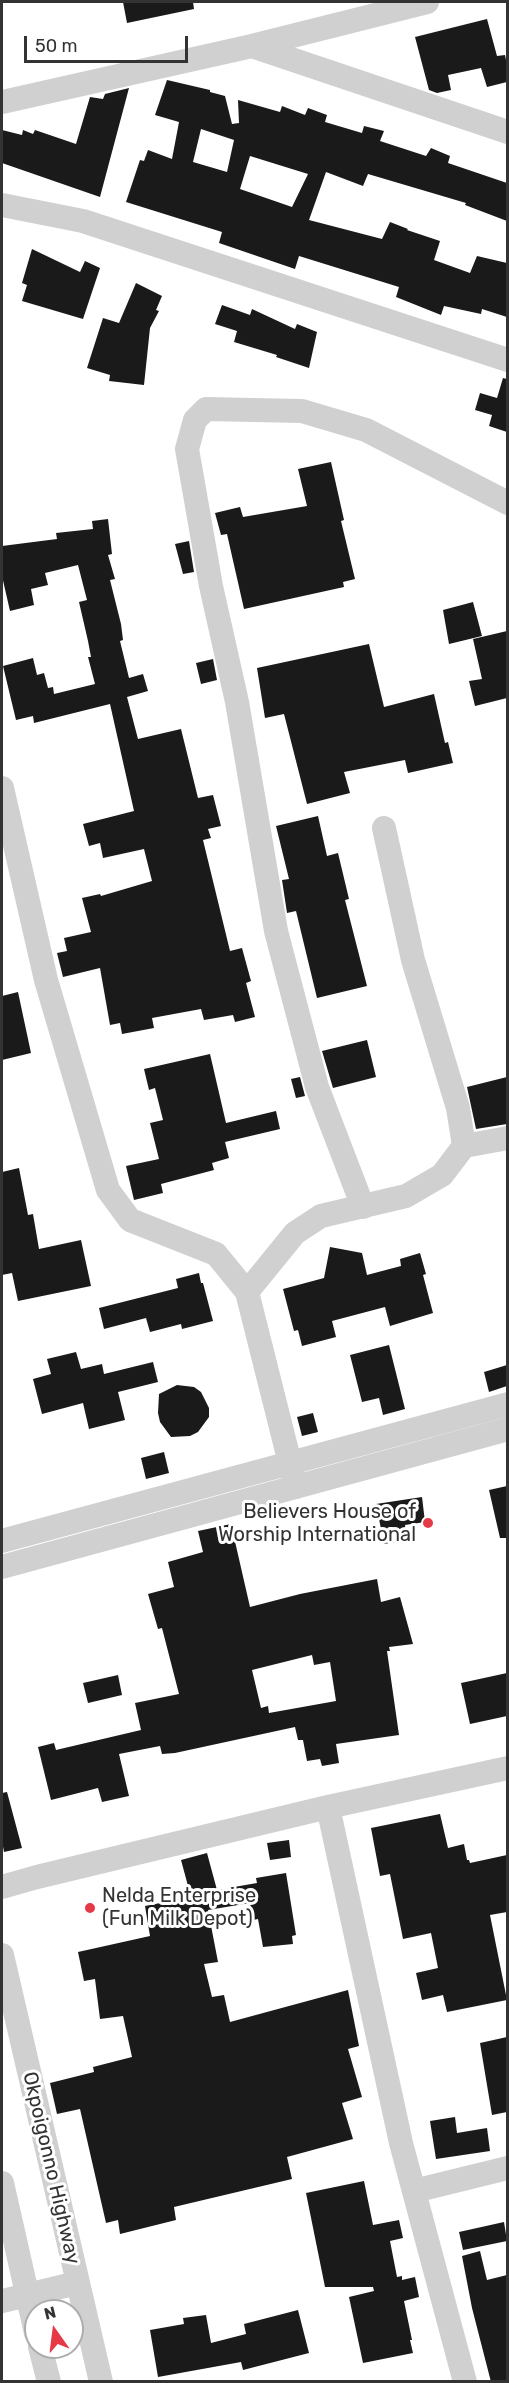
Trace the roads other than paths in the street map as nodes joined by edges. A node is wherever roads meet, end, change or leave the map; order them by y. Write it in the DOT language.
graph roads {
  1 [pos="427,2"];
  2 [pos="252,46"];
  3 [pos="2,102"];
  4 [pos="507,132"];
  5 [pos="2,205"];
  6 [pos="507,360"];
  7 [pos="507,503"];
  8 [pos="2,788"];
  9 [pos="384,828"];
  10 [pos="507,1138"];
  11 [pos="464,1146"];
  12 [pos="363,1207"];
  13 [pos="248,1292"];
  14 [pos="507,1404"];
  15 [pos="507,1429"];
  16 [pos="289,1462"];
  17 [pos="296,1486"];
  18 [pos="2,1541"];
  19 [pos="2,1567"];
  20 [pos="507,1768"];
  21 [pos="328,1807"];
  22 [pos="2,1887"];
  23 [pos="2,1955"];
  24 [pos="507,2168"];
  25 [pos="2,2183"];
  26 [pos="414,2191"];
  27 [pos="78,2283"];
  28 [pos="26,2295"];
  29 [pos="27,2299"];
  30 [pos="2,2301"];
  31 [pos="43,2359"];
  32 [pos="49,2382"];
  33 [pos="101,2382"];
  34 [pos="465,2382"];
  1 -- 2 [label="street"];
  2 -- 3 [label="street"];
  2 -- 4 [label="street"];
  5 -- 6 [label="street"];
  7 -- 12 [label="street"];
  8 -- 13 [label="street"];
  9 -- 11 [label="street"];
  10 -- 11 [label="street"];
  11 -- 12 [label="street"];
  12 -- 13 [label="street"];
  13 -- 16 [label="street"];
  14 -- 16 [label="street"];
  15 -- 17 [label="street"];
  16 -- 17 [label="street"];
  16 -- 18 [label="street"];
  17 -- 19 [label="street"];
  20 -- 21 [label="street"];
  21 -- 22 [label="street"];
  21 -- 26 [label="street"];
  23 -- 27 [label="street, Okpoigonno Highway"];
  24 -- 26 [label="street"];
  25 -- 28 [label="street"];
  26 -- 34 [label="street"];
  27 -- 28 [label="street"];
  27 -- 33 [label="street, Okpoigonno Highway"];
  28 -- 29 [label="street"];
  28 -- 30 [label="street"];
  31 -- 32 [label="street"];
}
